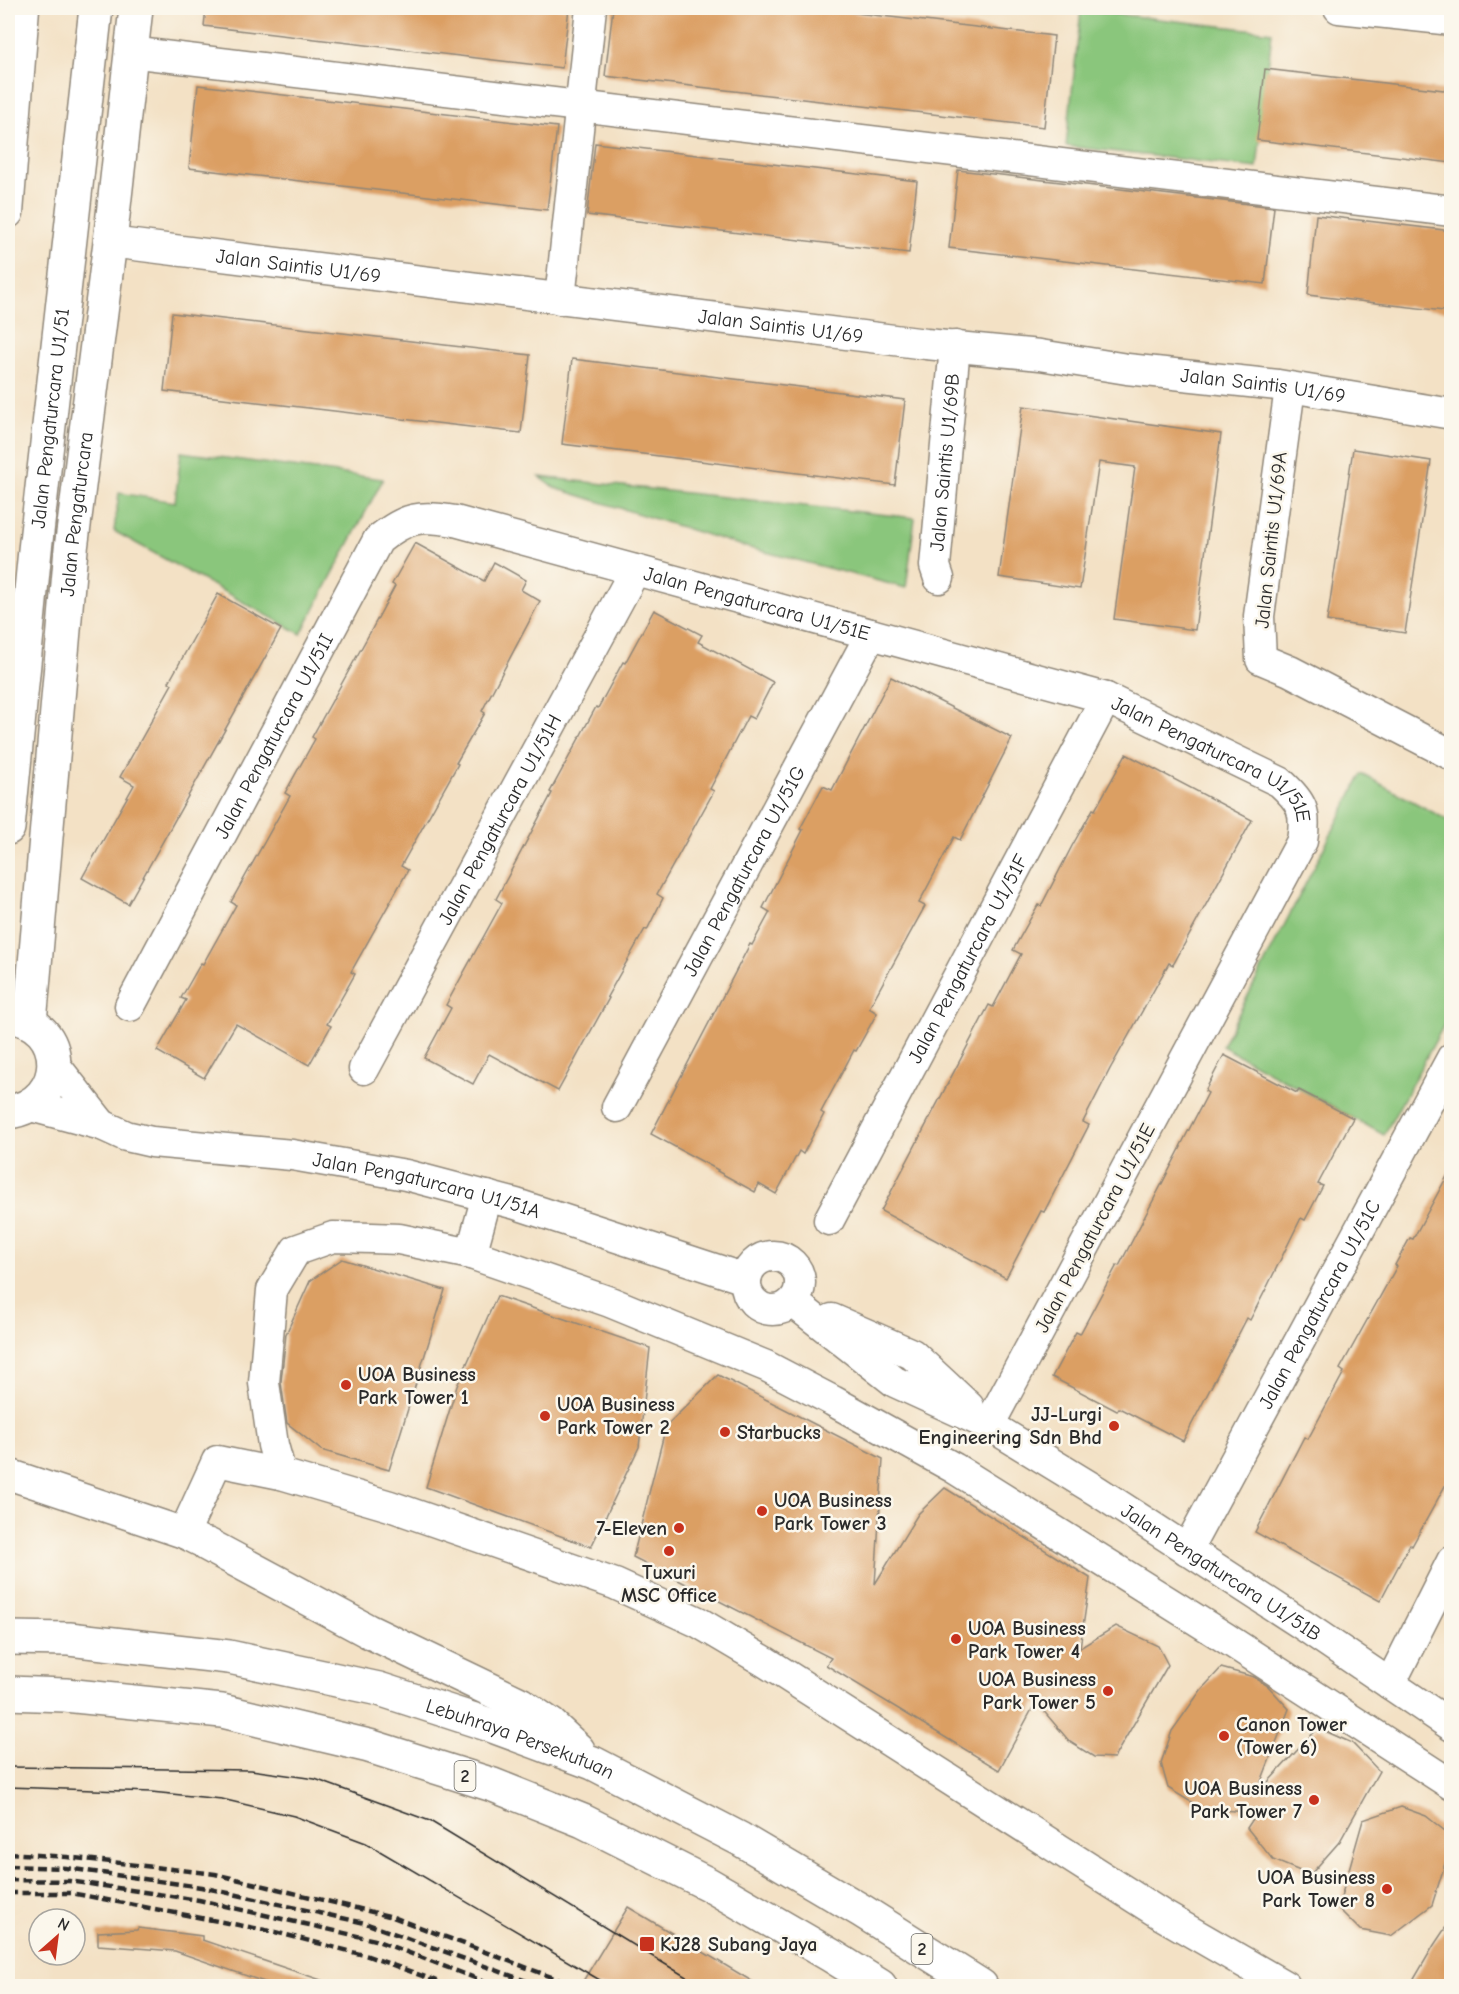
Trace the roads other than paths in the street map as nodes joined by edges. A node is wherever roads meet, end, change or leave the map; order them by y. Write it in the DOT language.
graph roads {
  1 [pos="24,8"];
  2 [pos="96,8"];
  3 [pos="136,8"];
  4 [pos="591,8"];
  5 [pos="1339,8"];
  6 [pos="1452,20"];
  7 [pos="130,52"];
  8 [pos="579,106"];
  9 [pos="84,111"];
  10 [pos="123,114"];
  11 [pos="11,155"];
  12 [pos="1452,212"];
  13 [pos="8,213"];
  14 [pos="110,242"];
  15 [pos="560,299"];
  16 [pos="955,346"];
  17 [pos="1290,388"];
  18 [pos="1452,414"];
  19 [pos="455,521"];
  20 [pos="635,570"];
  21 [pos="939,578"];
  22 [pos="871,634"];
  23 [pos="1106,698"];
  24 [pos="1452,755"];
  25 [pos="8,828"];
  26 [pos="130,1006"];
  27 [pos="19,1019"];
  28 [pos="1452,1058"];
  29 [pos="54,1064"];
  30 [pos="364,1069"];
  31 [pos="617,1107"];
  32 [pos="19,1109"];
  33 [pos="102,1125"];
  34 [pos="487,1196"];
  35 [pos="829,1220"];
  36 [pos="471,1254"];
  37 [pos="745,1279"];
  38 [pos="793,1302"];
  39 [pos="989,1425"];
  40 [pos="8,1474"];
  41 [pos="281,1474"];
  42 [pos="196,1539"];
  43 [pos="1187,1550"];
  44 [pos="1452,1561"];
  45 [pos="8,1638"];
  46 [pos="1390,1684"];
  47 [pos="8,1693"];
  48 [pos="1452,1726"];
  49 [pos="593,1763"];
  50 [pos="1452,1785"];
  51 [pos="880,1986"];
  52 [pos="981,1986"];
  53 [pos="1285,1986"];
  1 -- 11 [label="street"];
  2 -- 9 [label="main road, Jalan Pengaturcara U1/51"];
  3 -- 7 [label="main road, Jalan Pengaturcara"];
  4 -- 8 [label="street"];
  5 -- 6 [label="street"];
  7 -- 8 [label="street"];
  7 -- 10 [label="main road, Jalan Pengaturcara"];
  8 -- 12 [label="street"];
  8 -- 15 [label="street"];
  9 -- 10 [label="main road"];
  9 -- 25 [label="main road, Jalan Pengaturcara U1/51"];
  10 -- 14 [label="main road, Jalan Pengaturcara"];
  11 -- 13 [label="street"];
  14 -- 15 [label="street, Jalan Saintis U1/69"];
  14 -- 27 [label="main road, Jalan Pengaturcara"];
  15 -- 16 [label="street, Jalan Saintis U1/69"];
  16 -- 17 [label="street, Jalan Saintis U1/69"];
  16 -- 21 [label="street, Jalan Saintis U1/69B"];
  17 -- 18 [label="street, Jalan Saintis U1/69"];
  17 -- 24 [label="street, Jalan Saintis U1/69A"];
  19 -- 20 [label="street, Jalan Pengaturcara U1/51E"];
  19 -- 26 [label="street, Jalan Pengaturcara U1/51I"];
  20 -- 22 [label="street, Jalan Pengaturcara U1/51E"];
  20 -- 30 [label="street, Jalan Pengaturcara U1/51H"];
  22 -- 23 [label="street, Jalan Pengaturcara U1/51E"];
  22 -- 31 [label="street, Jalan Pengaturcara U1/51G"];
  23 -- 35 [label="street, Jalan Pengaturcara U1/51F"];
  23 -- 39 [label="street, Jalan Pengaturcara U1/51E"];
  27 -- 29 [label="main road"];
  28 -- 43 [label="street, Jalan Pengaturcara U1/51C"];
  29 -- 32 [label="main road"];
  29 -- 33 [label="street"];
  32 -- 33 [label="street, Jalan Pengaturcara U1/51A"];
  33 -- 34 [label="street, Jalan Pengaturcara U1/51A"];
  34 -- 36 [label="street"];
  34 -- 37 [label="street, Jalan Pengaturcara U1/51A"];
  36 -- 41 [label="street"];
  36 -- 50 [label="street"];
  37 -- 38 [label="street"];
  37 -- 38 [label="street"];
  38 -- 39 [label="street, Jalan Pengaturcara U1/51B"];
  39 -- 43 [label="street, Jalan Pengaturcara U1/51B"];
  40 -- 42 [label="street"];
  41 -- 42 [label="street"];
  41 -- 53 [label="street"];
  42 -- 49 [label="main road"];
  43 -- 46 [label="street, Jalan Pengaturcara U1/51B"];
  44 -- 46 [label="street"];
  45 -- 49 [label="main road, Lebuhraya Persekutuan / 2"];
  46 -- 48 [label="street, Jalan Pengaturcara U1/51B"];
  47 -- 51 [label="main road, 2"];
  49 -- 52 [label="main road, Lebuhraya Persekutuan / 2"];
}
